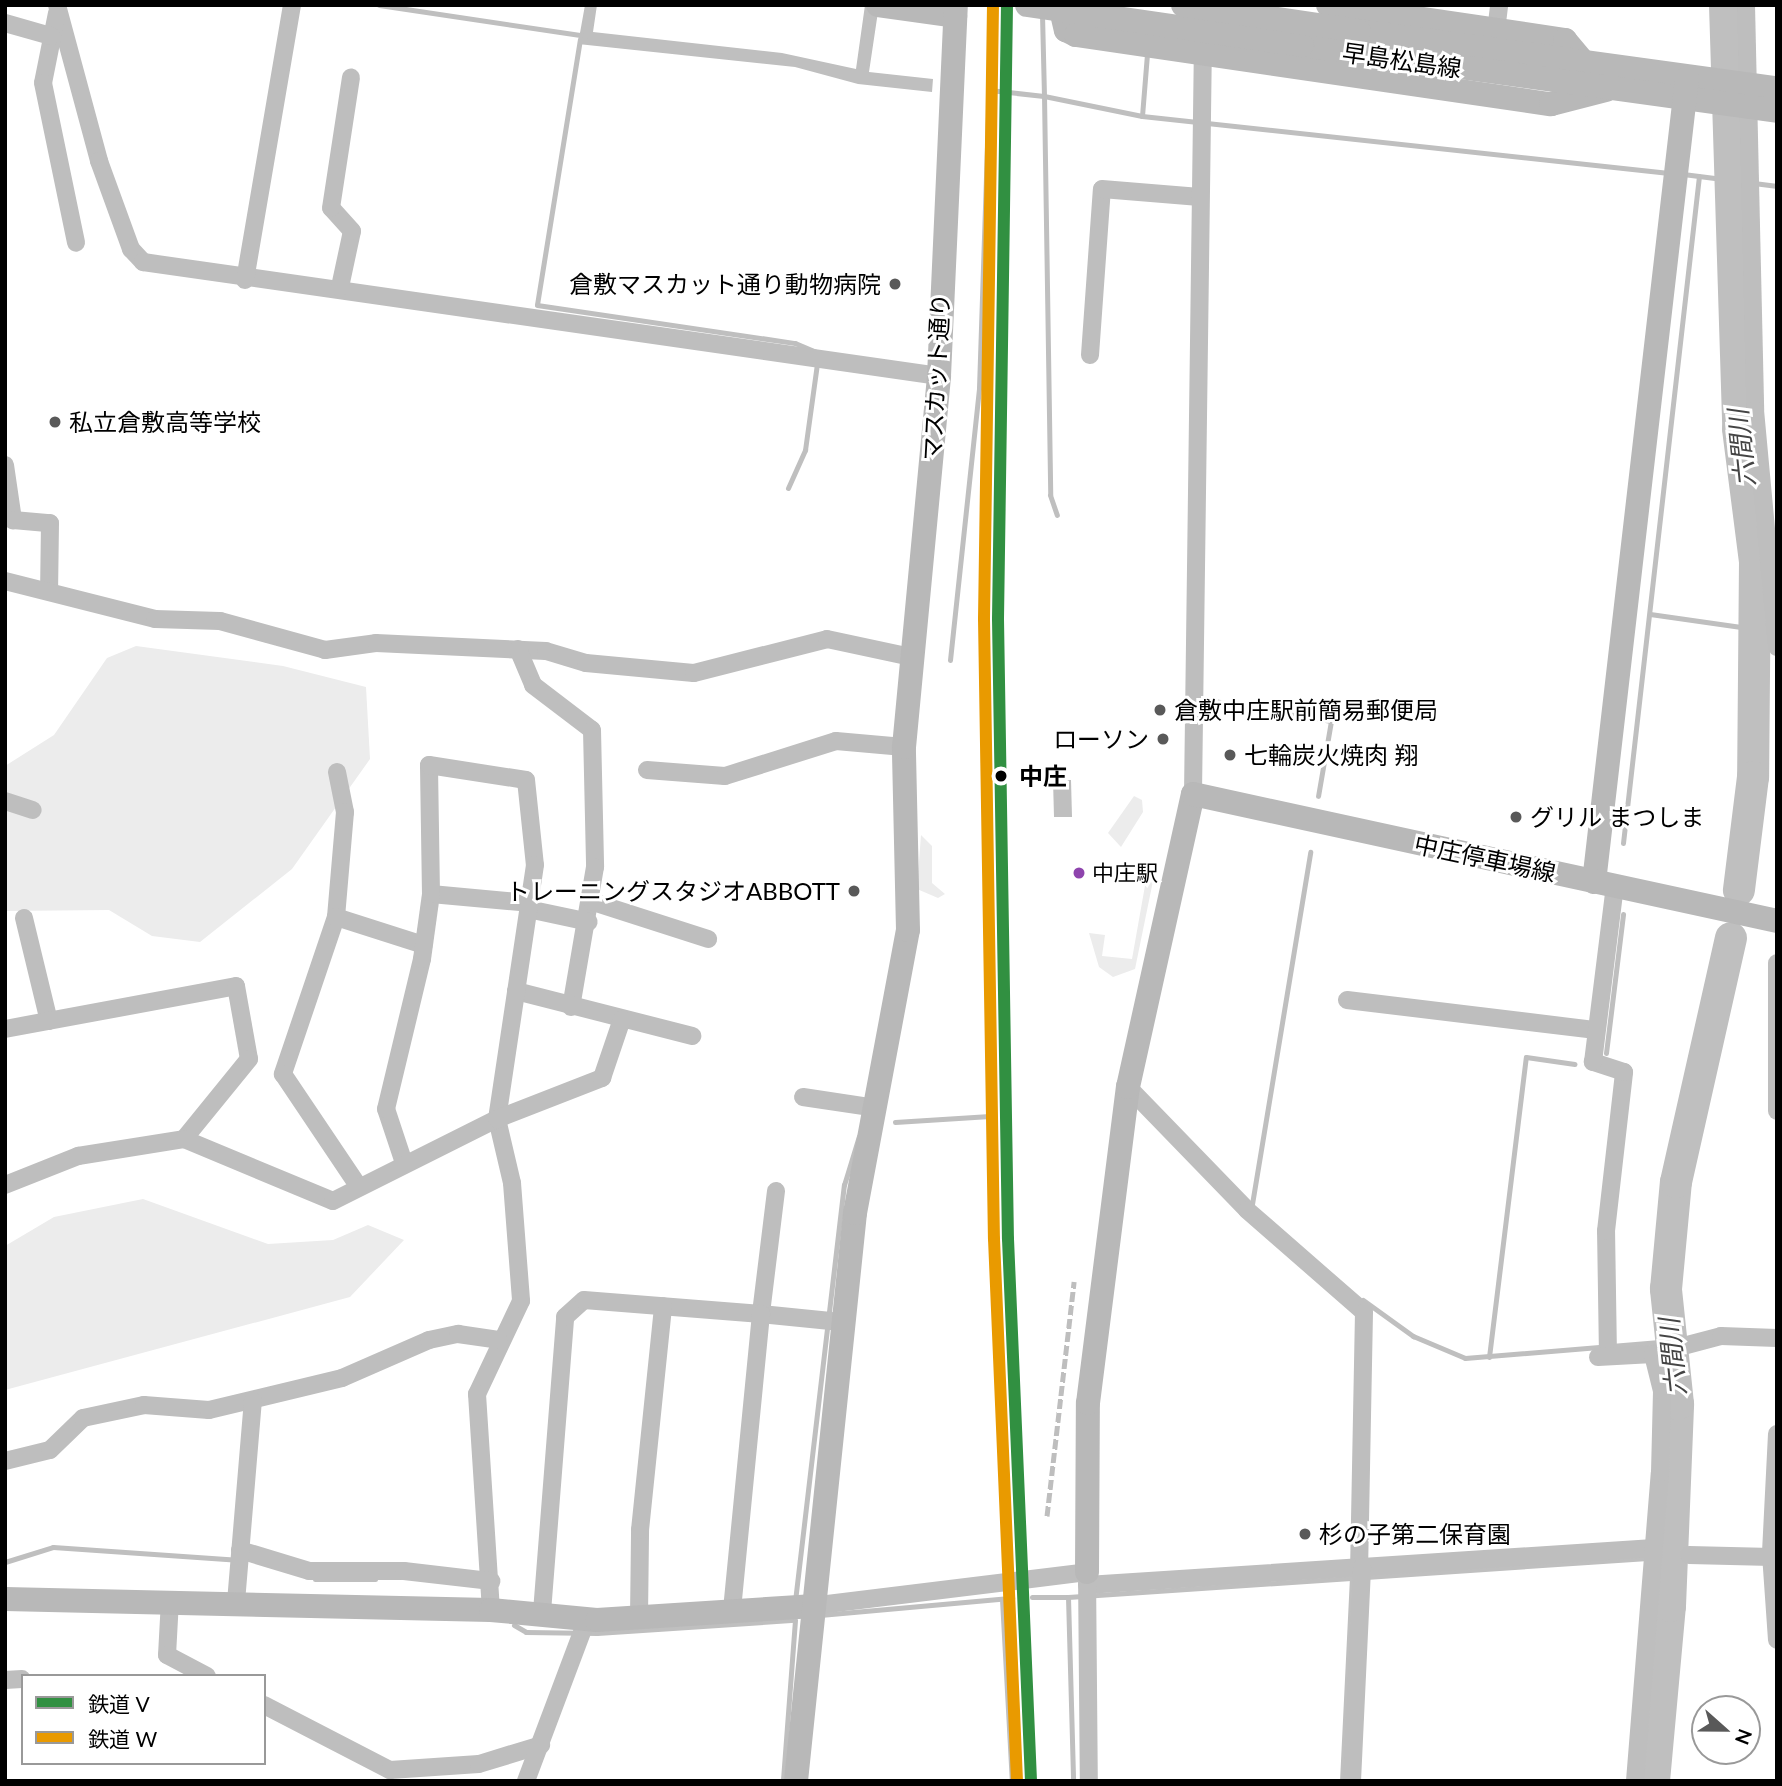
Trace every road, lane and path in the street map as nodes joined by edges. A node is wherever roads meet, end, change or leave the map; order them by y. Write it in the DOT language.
graph roads {
  1 [pos="292,5"];
  2 [pos="878,5"];
  3 [pos="1027,5"];
  4 [pos="1060,5"];
  5 [pos="1183,5"];
  6 [pos="1208,5"];
  7 [pos="1328,5"];
  8 [pos="1499,5"];
  9 [pos="1746,5"];
  10 [pos="883,6"];
  11 [pos="57,7"];
  12 [pos="955,10"];
  13 [pos="5,23"];
  14 [pos="1496,31"];
  15 [pos="51,36"];
  16 [pos="1201,54"];
  17 [pos="1587,66"];
  18 [pos="351,78"];
  19 [pos="1777,88"];
  20 [pos="1686,89"];
  21 [pos="1606,90"];
  22 [pos="1747,96"];
  23 [pos="1777,111"];
  24 [pos="1200,197"];
  25 [pos="76,243"];
  26 [pos="245,280"];
  27 [pos="340,287"];
  28 [pos="1090,355"];
  29 [pos="939,376"];
  30 [pos="5,466"];
  31 [pos="5,581"];
  32 [pos="49,591"];
  33 [pos="1777,646"];
  34 [pos="517,649"];
  35 [pos="911,657"];
  36 [pos="904,747"];
  37 [pos="647,770"];
  38 [pos="337,772"];
  39 [pos="1193,794"];
  40 [pos="5,801"];
  41 [pos="33,810"];
  42 [pos="1604,884"];
  43 [pos="431,894"];
  44 [pos="593,902"];
  45 [pos="529,906"];
  46 [pos="336,917"];
  47 [pos="24,918"];
  48 [pos="1777,921"];
  49 [pos="589,922"];
  50 [pos="708,939"];
  51 [pos="424,945"];
  52 [pos="1777,963"];
  53 [pos="516,991"];
  54 [pos="1347,1000"];
  55 [pos="571,1007"];
  56 [pos="622,1019"];
  57 [pos="49,1021"];
  58 [pos="5,1029"];
  59 [pos="1596,1030"];
  60 [pos="692,1036"];
  61 [pos="1128,1087"];
  62 [pos="803,1097"];
  63 [pos="877,1108"];
  64 [pos="1777,1111"];
  65 [pos="497,1119"];
  66 [pos="184,1139"];
  67 [pos="404,1163"];
  68 [pos="5,1185"];
  69 [pos="359,1187"];
  70 [pos="776,1191"];
  71 [pos="663,1306"];
  72 [pos="761,1314"];
  73 [pos="831,1321"];
  74 [pos="1777,1338"];
  75 [pos="499,1340"];
  76 [pos="1656,1353"];
  77 [pos="253,1401"];
  78 [pos="1777,1434"];
  79 [pos="5,1461"];
  80 [pos="1653,1554"];
  81 [pos="1689,1556"];
  82 [pos="239,1557"];
  83 [pos="1772,1557"];
  84 [pos="1358,1571"];
  85 [pos="491,1581"];
  86 [pos="1087,1587"];
  87 [pos="5,1599"];
  88 [pos="170,1600"];
  89 [pos="236,1602"];
  90 [pos="491,1610"];
  91 [pos="732,1611"];
  92 [pos="803,1611"];
  93 [pos="542,1612"];
  94 [pos="639,1617"];
  95 [pos="587,1628"];
  96 [pos="1777,1640"];
  97 [pos="203,1674"];
  98 [pos="266,1706"];
  99 [pos="541,1745"];
  100 [pos="526,1781"];
  101 [pos="796,1781"];
  102 [pos="1089,1781"];
  103 [pos="1352,1781"];
  104 [pos="1635,1781"];
  1 -- 26 [label="street"];
  2 -- 10 [label="street"];
  3 -- 21 [label="street, 早島松島線, bridge"];
  4 -- 16 [label="street"];
  5 -- 17 [label="street, 早島松島線, bridge"];
  6 -- 16 [label="street"];
  7 -- 14 [label="street"];
  8 -- 14 [label="street"];
  9 -- 22 [label="street"];
  10 -- 12 [label="street"];
  11 -- 15 [label="street"];
  11 -- 26 [label="street"];
  12 -- 29 [label="street, マスカット通り"];
  13 -- 15 [label="street"];
  14 -- 17 [label="street"];
  15 -- 25 [label="street"];
  16 -- 21 [label="street"];
  16 -- 24 [label="street"];
  17 -- 20 [label="street, 早島松島線"];
  18 -- 27 [label="street"];
  19 -- 22 [label="street, 早島松島線"];
  20 -- 21 [label="street, 早島松島線"];
  20 -- 22 [label="street, 早島松島線"];
  20 -- 42 [label="street"];
  22 -- 23 [label="street, 早島松島線"];
  22 -- 33 [label="street"];
  24 -- 28 [label="street"];
  24 -- 39 [label="street"];
  26 -- 27 [label="street"];
  27 -- 29 [label="street"];
  29 -- 35 [label="street, マスカット通り"];
  30 -- 32 [label="street"];
  31 -- 32 [label="street"];
  32 -- 34 [label="street"];
  34 -- 35 [label="street"];
  34 -- 44 [label="street"];
  35 -- 36 [label="street, マスカット通り"];
  36 -- 37 [label="street"];
  36 -- 63 [label="street, マスカット通り"];
  38 -- 46 [label="street"];
  39 -- 42 [label="street, 中庄停車場線"];
  39 -- 61 [label="street"];
  40 -- 41 [label="street"];
  42 -- 48 [label="street, 中庄停車場線"];
  42 -- 59 [label="street"];
  43 -- 45 [label="street"];
  43 -- 45 [label="street"];
  43 -- 51 [label="street"];
  44 -- 49 [label="street"];
  44 -- 50 [label="street"];
  45 -- 49 [label="street"];
  45 -- 53 [label="street"];
  46 -- 51 [label="street"];
  46 -- 69 [label="street"];
  47 -- 57 [label="street"];
  49 -- 55 [label="street"];
  51 -- 67 [label="street"];
  52 -- 64 [label="street"];
  53 -- 55 [label="street"];
  53 -- 65 [label="street"];
  54 -- 59 [label="street"];
  55 -- 56 [label="street"];
  56 -- 60 [label="street"];
  56 -- 65 [label="street"];
  57 -- 58 [label="street"];
  57 -- 66 [label="street"];
  59 -- 76 [label="street"];
  61 -- 84 [label="street"];
  61 -- 86 [label="street"];
  62 -- 63 [label="street"];
  63 -- 73 [label="street, マスカット通り"];
  65 -- 67 [label="street"];
  65 -- 75 [label="street"];
  66 -- 68 [label="street"];
  66 -- 69 [label="street"];
  67 -- 69 [label="street"];
  70 -- 72 [label="street"];
  71 -- 72 [label="street"];
  71 -- 93 [label="street"];
  71 -- 94 [label="street"];
  72 -- 73 [label="street"];
  72 -- 91 [label="street"];
  73 -- 92 [label="street, マスカット通り"];
  74 -- 76 [label="street"];
  75 -- 77 [label="street"];
  75 -- 85 [label="street"];
  76 -- 80 [label="street"];
  77 -- 79 [label="street"];
  77 -- 82 [label="street"];
  78 -- 83 [label="street"];
  80 -- 84 [label="street"];
  80 -- 104 [label="street"];
  81 -- 83 [label="street"];
  82 -- 85 [label="street"];
  82 -- 89 [label="street"];
  83 -- 96 [label="street"];
  84 -- 86 [label="street"];
  84 -- 103 [label="street"];
  85 -- 90 [label="street"];
  86 -- 92 [label="street"];
  86 -- 102 [label="street"];
  87 -- 88 [label="street"];
  88 -- 89 [label="street"];
  88 -- 97 [label="street"];
  89 -- 90 [label="street"];
  90 -- 93 [label="street"];
  91 -- 92 [label="street"];
  91 -- 94 [label="street"];
  92 -- 101 [label="street, マスカット通り"];
  93 -- 95 [label="street"];
  94 -- 95 [label="street"];
  95 -- 99 [label="street"];
  98 -- 99 [label="street"];
  99 -- 100 [label="street"];
}
